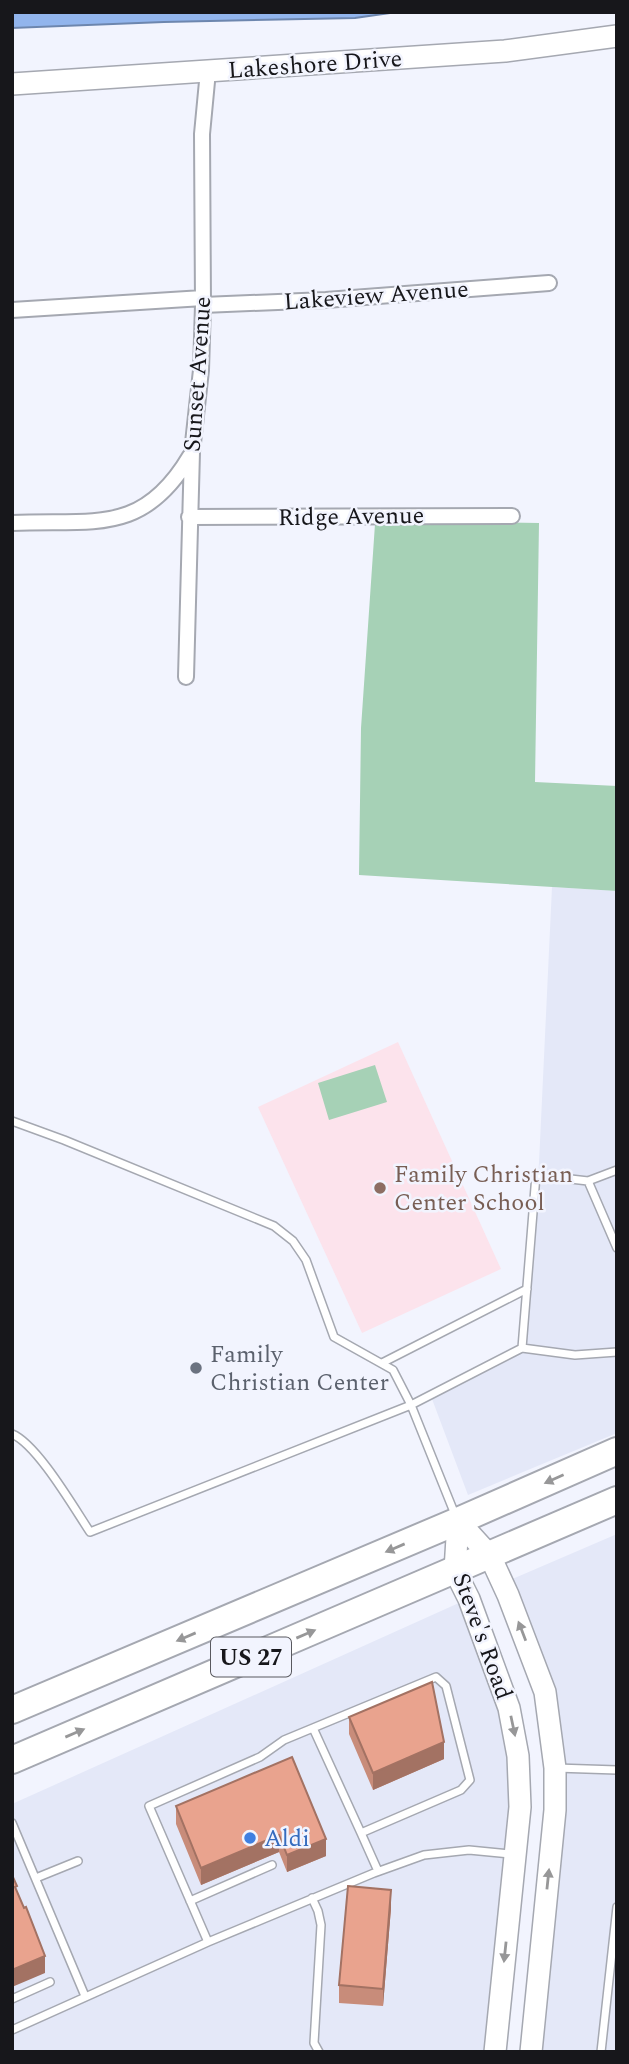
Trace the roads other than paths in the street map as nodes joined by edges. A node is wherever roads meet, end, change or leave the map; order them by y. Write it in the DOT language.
graph roads {
  1 [pos="617,36"];
  2 [pos="208,71"];
  3 [pos="12,84"];
  4 [pos="549,283"];
  5 [pos="203,302"];
  6 [pos="12,310"];
  7 [pos="192,452"];
  8 [pos="512,516"];
  9 [pos="189,517"];
  10 [pos="12,523"];
  11 [pos="186,677"];
  12 [pos="12,1121"];
  13 [pos="617,1170"];
  14 [pos="588,1181"];
  15 [pos="617,1248"];
  16 [pos="527,1289"];
  17 [pos="522,1348"];
  18 [pos="617,1352"];
  19 [pos="382,1363"];
  20 [pos="411,1405"];
  21 [pos="12,1434"];
  22 [pos="617,1451"];
  23 [pos="617,1500"];
  24 [pos="458,1521"];
  25 [pos="490,1556"];
  26 [pos="455,1571"];
  27 [pos="12,1710"];
  28 [pos="313,1728"];
  29 [pos="12,1760"];
  30 [pos="555,1768"];
  31 [pos="617,1770"];
  32 [pos="12,1823"];
  33 [pos="361,1833"];
  34 [pos="515,1854"];
  35 [pos="78,1861"];
  36 [pos="272,1865"];
  37 [pos="378,1871"];
  38 [pos="36,1878"];
  39 [pos="312,1898"];
  40 [pos="190,1901"];
  41 [pos="617,1907"];
  42 [pos="208,1942"];
  43 [pos="50,1982"];
  44 [pos="85,1996"];
  45 [pos="12,1998"];
  46 [pos="12,2029"];
  47 [pos="319,2052"];
  48 [pos="495,2052"];
  49 [pos="531,2052"];
  50 [pos="601,2052"];
  1 -- 2 [label="street, Lakeshore Drive"];
  2 -- 3 [label="street, Lakeshore Drive"];
  2 -- 5 [label="street, Sunset Avenue"];
  4 -- 5 [label="street, Lakeview Avenue"];
  5 -- 6 [label="street, Lakeview Avenue"];
  5 -- 7 [label="street, Sunset Avenue"];
  7 -- 9 [label="street, Sunset Avenue"];
  7 -- 10 [label="street"];
  8 -- 9 [label="street, Ridge Avenue"];
  9 -- 11 [label="street, Sunset Avenue"];
  12 -- 19 [label="lane"];
  13 -- 14 [label="lane"];
  14 -- 15 [label="lane"];
  14 -- 16 [label="lane"];
  16 -- 17 [label="lane"];
  16 -- 19 [label="lane"];
  17 -- 18 [label="lane"];
  17 -- 20 [label="lane"];
  19 -- 20 [label="lane"];
  20 -- 21 [label="lane"];
  20 -- 24 [label="lane"];
  22 -- 24 [label="highway, US 27, one-way"];
  23 -- 25 [label="highway, US 27"];
  24 -- 25 [label="street, Steve's Road"];
  24 -- 26 [label="street, Steve's Road"];
  24 -- 27 [label="highway, US 27, one-way"];
  25 -- 26 [label="highway, US 27"];
  30 -- 25 [label="street, Steve's Road, one-way"];
  29 -- 26 [label="highway, US 27, one-way"];
  26 -- 34 [label="street, Steve's Road, one-way"];
  28 -- 33 [label="lane"];
  28 -- 33 [label="lane"];
  28 -- 40 [label="lane"];
  30 -- 31 [label="lane"];
  49 -- 30 [label="street, Steve's Road, one-way"];
  32 -- 38 [label="lane"];
  33 -- 37 [label="lane"];
  34 -- 37 [label="lane"];
  34 -- 48 [label="street, Steve's Road, one-way"];
  35 -- 38 [label="lane"];
  36 -- 40 [label="lane"];
  37 -- 39 [label="lane"];
  38 -- 44 [label="lane"];
  39 -- 42 [label="lane"];
  39 -- 47 [label="lane"];
  40 -- 42 [label="lane"];
  41 -- 50 [label="lane"];
  42 -- 44 [label="lane"];
  43 -- 45 [label="lane"];
  44 -- 46 [label="lane"];
}
